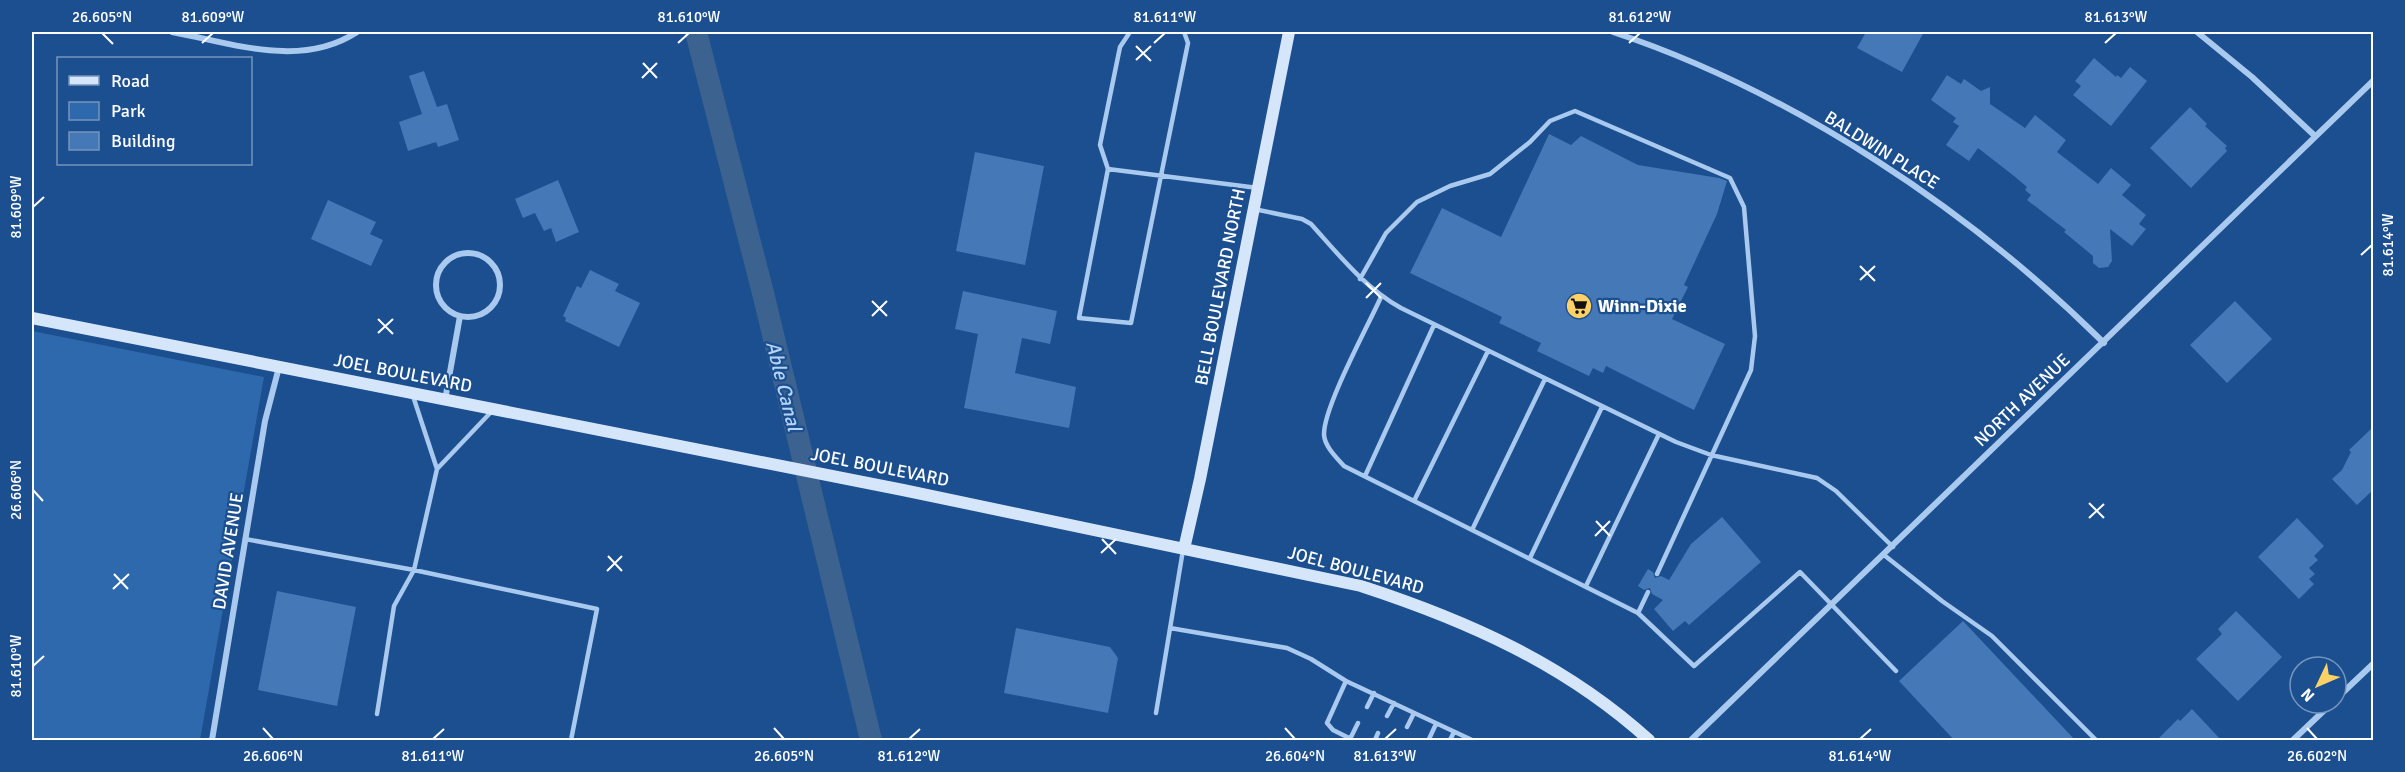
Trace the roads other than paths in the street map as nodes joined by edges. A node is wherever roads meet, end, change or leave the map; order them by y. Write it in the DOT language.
graph roads {
  1 [pos="172,32"];
  2 [pos="357,32"];
  3 [pos="1130,32"];
  4 [pos="1184,32"];
  5 [pos="1289,32"];
  6 [pos="1613,32"];
  7 [pos="2197,32"];
  8 [pos="2373,80"];
  9 [pos="2315,136"];
  10 [pos="1108,169"];
  11 [pos="1161,175"];
  12 [pos="1258,188"];
  13 [pos="1254,209"];
  14 [pos="1360,279"];
  15 [pos="1381,297"];
  16 [pos="460,316"];
  17 [pos="32,318"];
  18 [pos="1434,325"];
  19 [pos="2104,343"];
  20 [pos="1488,351"];
  21 [pos="279,367"];
  22 [pos="1545,379"];
  23 [pos="412,393"];
  24 [pos="445,400"];
  25 [pos="1602,406"];
  26 [pos="493,410"];
  27 [pos="1659,434"];
  28 [pos="1712,455"];
  29 [pos="437,469"];
  30 [pos="1365,476"];
  31 [pos="1414,501"];
  32 [pos="1472,530"];
  33 [pos="245,539"];
  34 [pos="1893,547"];
  35 [pos="1184,549"];
  36 [pos="1884,555"];
  37 [pos="1530,558"];
  38 [pos="414,570"];
  39 [pos="1658,574"];
  40 [pos="1586,586"];
  41 [pos="1648,592"];
  42 [pos="1832,605"];
  43 [pos="1638,613"];
  44 [pos="1170,628"];
  45 [pos="2373,663"];
  46 [pos="1896,671"];
  47 [pos="1346,681"];
  48 [pos="2348,687"];
  49 [pos="1374,693"];
  50 [pos="1394,703"];
  51 [pos="1368,707"];
  52 [pos="1414,712"];
  53 [pos="1156,713"];
  54 [pos="377,714"];
  55 [pos="2320,715"];
  56 [pos="1387,716"];
  57 [pos="1358,723"];
  58 [pos="1436,724"];
  59 [pos="1407,727"];
  60 [pos="1454,732"];
  61 [pos="1378,733"];
  62 [pos="1429,739"];
  63 [pos="1351,740"];
  64 [pos="212,741"];
  65 [pos="572,741"];
  66 [pos="1375,741"];
  67 [pos="1450,741"];
  68 [pos="1472,741"];
  69 [pos="1649,741"];
  70 [pos="1690,741"];
  71 [pos="2096,741"];
  72 [pos="2293,741"];
  1 -- 2 [label="street"];
  3 -- 10 [label="lane"];
  4 -- 11 [label="lane"];
  5 -- 12 [label="main road, BELL BOULEVARD NORTH"];
  6 -- 19 [label="street, BALDWIN PLACE"];
  7 -- 9 [label="street"];
  8 -- 9 [label="street, NORTH AVENUE"];
  9 -- 19 [label="street, NORTH AVENUE"];
  10 -- 11 [label="lane"];
  10 -- 11 [label="lane"];
  11 -- 12 [label="lane"];
  12 -- 13 [label="main road, BELL BOULEVARD NORTH"];
  13 -- 14 [label="lane"];
  13 -- 35 [label="main road, BELL BOULEVARD NORTH"];
  14 -- 15 [label="lane"];
  14 -- 28 [label="lane"];
  15 -- 18 [label="lane"];
  15 -- 30 [label="lane"];
  16 -- 16 [label="street"];
  16 -- 24 [label="street"];
  17 -- 21 [label="main road, JOEL BOULEVARD"];
  18 -- 20 [label="lane"];
  18 -- 30 [label="lane"];
  19 -- 34 [label="street, NORTH AVENUE"];
  20 -- 22 [label="lane"];
  20 -- 31 [label="lane"];
  21 -- 23 [label="main road, JOEL BOULEVARD"];
  21 -- 33 [label="street, DAVID AVENUE"];
  22 -- 25 [label="lane"];
  22 -- 32 [label="lane"];
  23 -- 24 [label="main road, JOEL BOULEVARD"];
  23 -- 29 [label="lane"];
  24 -- 26 [label="main road, JOEL BOULEVARD"];
  25 -- 27 [label="lane"];
  25 -- 37 [label="lane"];
  26 -- 29 [label="lane"];
  26 -- 35 [label="main road, JOEL BOULEVARD"];
  27 -- 28 [label="lane"];
  27 -- 40 [label="lane"];
  28 -- 34 [label="lane"];
  28 -- 39 [label="lane"];
  29 -- 38 [label="lane"];
  30 -- 31 [label="lane"];
  31 -- 32 [label="lane"];
  32 -- 37 [label="lane"];
  33 -- 38 [label="lane"];
  33 -- 64 [label="street, DAVID AVENUE"];
  34 -- 36 [label="street, NORTH AVENUE"];
  35 -- 44 [label="lane"];
  35 -- 69 [label="main road, JOEL BOULEVARD"];
  36 -- 42 [label="street, NORTH AVENUE"];
  36 -- 71 [label="lane"];
  37 -- 40 [label="lane"];
  38 -- 54 [label="lane"];
  38 -- 65 [label="lane"];
  40 -- 43 [label="lane"];
  41 -- 43 [label="lane"];
  42 -- 43 [label="lane"];
  42 -- 46 [label="lane"];
  42 -- 70 [label="street, NORTH AVENUE"];
  44 -- 47 [label="lane"];
  44 -- 53 [label="lane"];
  45 -- 48 [label="street"];
  47 -- 49 [label="lane"];
  47 -- 63 [label="lane"];
  49 -- 50 [label="lane"];
  49 -- 51 [label="lane"];
  50 -- 52 [label="lane"];
  50 -- 56 [label="lane"];
  52 -- 58 [label="lane"];
  52 -- 59 [label="lane"];
  55 -- 72 [label="street"];
  57 -- 63 [label="lane"];
  58 -- 60 [label="lane"];
  58 -- 62 [label="lane"];
  60 -- 67 [label="lane"];
  60 -- 68 [label="lane"];
  61 -- 66 [label="lane"];
}
